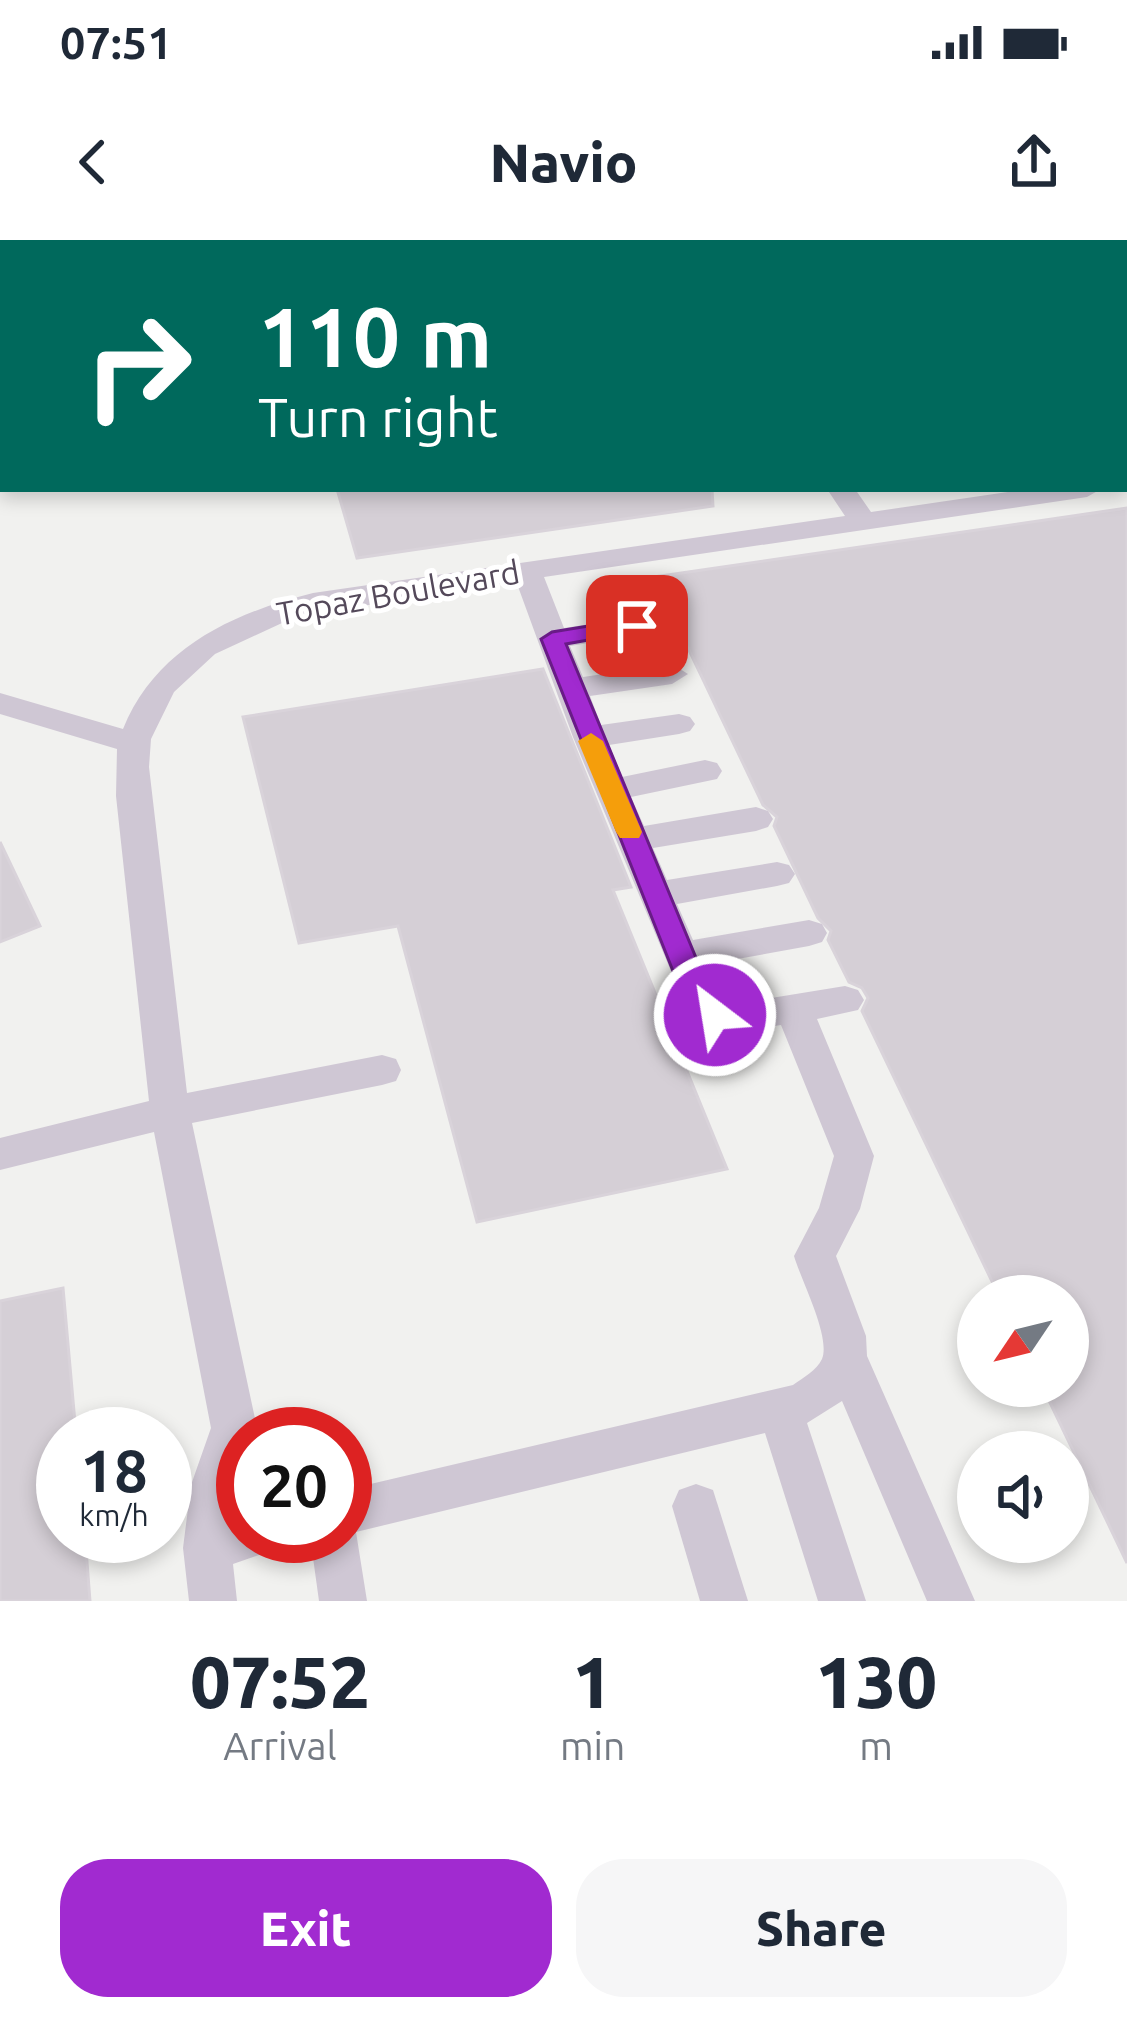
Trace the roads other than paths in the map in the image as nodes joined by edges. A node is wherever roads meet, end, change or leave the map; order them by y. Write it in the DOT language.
graph roads {
  1 [pos="843,492"];
  2 [pos="1067,492"];
  3 [pos="863,522"];
  4 [pos="527,570"];
  5 [pos="637,626"];
  6 [pos="552,639"];
  7 [pos="672,674"];
  8 [pos="571,689"];
  9 [pos="0,703"];
  10 [pos="679,724"];
  11 [pos="589,737"];
  12 [pos="134,743"];
  13 [pos="705,771"];
  14 [pos="612,790"];
  15 [pos="756,819"];
  16 [pos="633,840"];
  17 [pos="776,874"];
  18 [pos="656,895"];
  19 [pos="809,933"];
  20 [pos="681,956"];
  21 [pos="845,1000"];
  22 [pos="794,1009"];
  23 [pos="382,1070"];
  24 [pos="170,1112"];
  25 [pos="0,1154"];
  26 [pos="848,1363"];
  27 [pos="233,1407"];
  28 [pos="780,1409"];
  29 [pos="372,1506"];
  30 [pos="696,1506"];
  31 [pos="223,1563"];
  32 [pos="338,1563"];
  33 [pos="213,1601"];
  34 [pos="343,1601"];
  35 [pos="724,1601"];
  36 [pos="842,1601"];
  37 [pos="951,1601"];
  1 -- 3 [label="street"];
  2 -- 3 [label="street, Topaz Boulevard"];
  3 -- 4 [label="street, Topaz Boulevard"];
  4 -- 6 [label="street"];
  4 -- 12 [label="street, Topaz Boulevard"];
  5 -- 6 [label="street"];
  6 -- 8 [label="street"];
  7 -- 8 [label="street"];
  8 -- 11 [label="street"];
  9 -- 12 [label="street"];
  10 -- 11 [label="street"];
  11 -- 14 [label="street"];
  12 -- 24 [label="street"];
  13 -- 14 [label="street"];
  14 -- 16 [label="street"];
  15 -- 16 [label="street"];
  16 -- 18 [label="street"];
  17 -- 18 [label="street"];
  18 -- 20 [label="street"];
  19 -- 20 [label="street"];
  20 -- 22 [label="street"];
  21 -- 22 [label="street"];
  22 -- 26 [label="street"];
  23 -- 24 [label="street"];
  24 -- 25 [label="street"];
  24 -- 27 [label="street"];
  26 -- 28 [label="street"];
  26 -- 37 [label="street"];
  28 -- 29 [label="street"];
  28 -- 36 [label="street"];
  30 -- 35 [label="street"];
  31 -- 33 [label="street"];
  32 -- 34 [label="street"];
}
